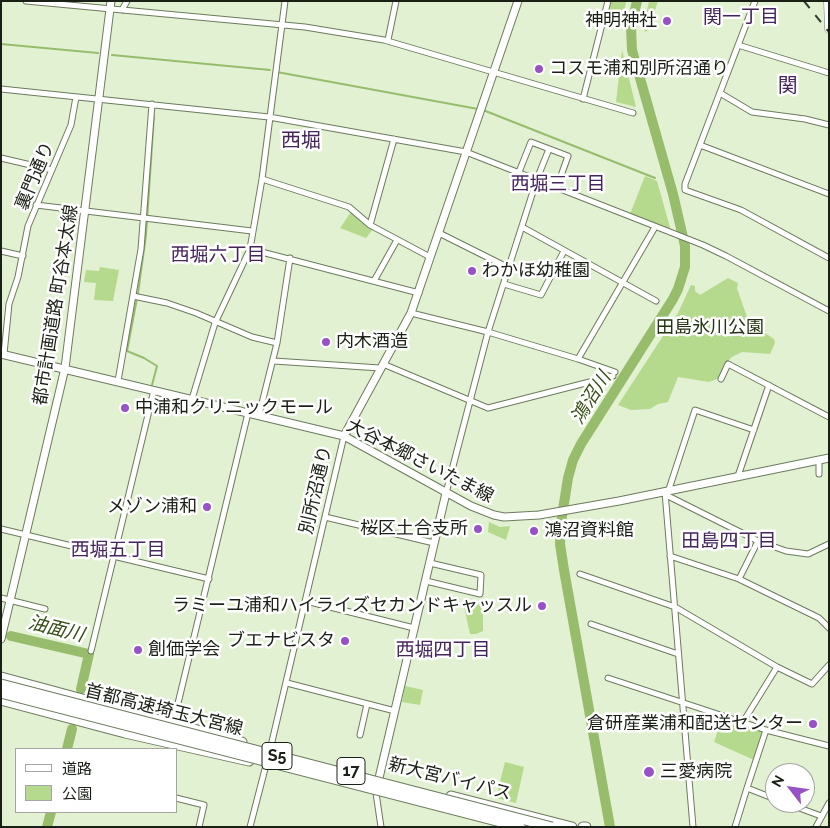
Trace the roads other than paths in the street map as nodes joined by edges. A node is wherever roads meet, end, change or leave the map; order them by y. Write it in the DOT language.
graph roads {
  1 [pos="26,1"];
  2 [pos="127,1"];
  3 [pos="285,1"];
  4 [pos="396,1"];
  5 [pos="518,1"];
  6 [pos="608,1"];
  7 [pos="755,1"];
  8 [pos="828,1"];
  9 [pos="110,5"];
  10 [pos="122,10"];
  11 [pos="283,26"];
  12 [pos="829,28"];
  13 [pos="388,40"];
  14 [pos="738,45"];
  15 [pos="493,72"];
  16 [pos="829,72"];
  17 [pos="1,89"];
  18 [pos="720,93"];
  19 [pos="76,97"];
  20 [pos="99,99"];
  21 [pos="583,99"];
  22 [pos="152,104"];
  23 [pos="633,113"];
  24 [pos="269,116"];
  25 [pos="829,125"];
  26 [pos="394,139"];
  27 [pos="700,145"];
  28 [pos="549,149"];
  29 [pos="466,152"];
  30 [pos="1,158"];
  31 [pos="52,170"];
  32 [pos="519,172"];
  33 [pos="262,179"];
  34 [pos="537,179"];
  35 [pos="557,187"];
  36 [pos="829,194"];
  37 [pos="36,205"];
  38 [pos="86,211"];
  39 [pos="145,219"];
  40 [pos="370,225"];
  41 [pos="522,227"];
  42 [pos="656,227"];
  43 [pos="252,232"];
  44 [pos="439,233"];
  45 [pos="397,240"];
  46 [pos="250,249"];
  47 [pos="1,251"];
  48 [pos="564,251"];
  49 [pos="23,256"];
  50 [pos="430,256"];
  51 [pos="290,258"];
  52 [pos="829,258"];
  53 [pos="508,268"];
  54 [pos="374,281"];
  55 [pos="623,283"];
  56 [pos="504,284"];
  57 [pos="419,293"];
  58 [pos="135,296"];
  59 [pos="656,301"];
  60 [pos="829,311"];
  61 [pos="411,313"];
  62 [pos="215,323"];
  63 [pos="488,332"];
  64 [pos="277,343"];
  65 [pos="3,354"];
  66 [pos="578,359"];
  67 [pos="274,361"];
  68 [pos="382,366"];
  69 [pos="65,368"];
  70 [pos="722,379"];
  71 [pos="118,381"];
  72 [pos="769,385"];
  73 [pos="154,390"];
  74 [pos="192,399"];
  75 [pos="470,400"];
  76 [pos="248,413"];
  77 [pos="259,415"];
  78 [pos="829,417"];
  79 [pos="754,430"];
  80 [pos="344,436"];
  81 [pos="829,458"];
  82 [pos="819,460"];
  83 [pos="818,474"];
  84 [pos="738,476"];
  85 [pos="446,493"];
  86 [pos="666,493"];
  87 [pos="325,517"];
  88 [pos="1,529"];
  89 [pos="26,535"];
  90 [pos="758,541"];
  91 [pos="434,543"];
  92 [pos="829,544"];
  93 [pos="114,556"];
  94 [pos="670,556"];
  95 [pos="430,563"];
  96 [pos="580,574"];
  97 [pos="208,579"];
  98 [pos="739,579"];
  99 [pos="426,581"];
  100 [pos="1,598"];
  101 [pos="10,600"];
  102 [pos="306,601"];
  103 [pos="674,607"];
  104 [pos="45,609"];
  105 [pos="3,620"];
  106 [pos="591,624"];
  107 [pos="414,628"];
  108 [pos="829,628"];
  109 [pos="1,639"];
  110 [pos="91,651"];
  111 [pos="678,654"];
  112 [pos="829,664"];
  113 [pos="777,667"];
  114 [pos="1,677"];
  115 [pos="608,678"];
  116 [pos="287,683"];
  117 [pos="1,686"];
  118 [pos="1,693"];
  119 [pos="1,700"];
  120 [pos="682,703"];
  121 [pos="368,704"];
  122 [pos="131,711"];
  123 [pos="395,711"];
  124 [pos="64,717"];
  125 [pos="743,722"];
  126 [pos="173,724"];
  127 [pos="766,730"];
  128 [pos="125,733"];
  129 [pos="360,735"];
  130 [pos="829,746"];
  131 [pos="270,750"];
  132 [pos="266,765"];
  133 [pos="379,778"];
  134 [pos="747,788"];
  135 [pos="376,793"];
  136 [pos="765,795"];
  137 [pos="178,798"];
  138 [pos="829,803"];
  139 [pos="813,813"];
  140 [pos="821,816"];
  141 [pos="199,827"];
  142 [pos="250,827"];
  143 [pos="381,827"];
  144 [pos="503,827"];
  145 [pos="520,827"];
  146 [pos="552,827"];
  147 [pos="572,827"];
  148 [pos="692,827"];
  149 [pos="735,827"];
  150 [pos="816,827"];
  1 -- 9 [label="street"];
  2 -- 10 [label="street"];
  3 -- 11 [label="street"];
  4 -- 13 [label="street"];
  5 -- 15 [label="street, 別所沼通り"];
  6 -- 21 [label="street"];
  7 -- 14 [label="street"];
  8 -- 12 [label="main road"];
  9 -- 10 [label="street"];
  9 -- 20 [label="street, 都市計画道路 町谷本太線"];
  10 -- 11 [label="street"];
  11 -- 13 [label="street"];
  11 -- 24 [label="street"];
  13 -- 15 [label="street"];
  14 -- 16 [label="street"];
  14 -- 18 [label="street"];
  15 -- 21 [label="street"];
  15 -- 29 [label="street, 別所沼通り"];
  17 -- 19 [label="street"];
  18 -- 25 [label="street"];
  18 -- 27 [label="street"];
  19 -- 20 [label="street"];
  19 -- 31 [label="street, 裏門通り"];
  20 -- 22 [label="street"];
  20 -- 38 [label="street, 都市計画道路 町谷本太線"];
  21 -- 23 [label="street"];
  22 -- 24 [label="street"];
  22 -- 39 [label="street"];
  24 -- 26 [label="street"];
  24 -- 33 [label="street"];
  26 -- 29 [label="street"];
  26 -- 40 [label="street"];
  27 -- 36 [label="street"];
  27 -- 52 [label="street"];
  28 -- 32 [label="street"];
  28 -- 34 [label="street"];
  28 -- 35 [label="street"];
  29 -- 32 [label="street"];
  29 -- 44 [label="street, 別所沼通り"];
  30 -- 31 [label="street"];
  31 -- 37 [label="street, 裏門通り"];
  32 -- 34 [label="street"];
  33 -- 40 [label="street"];
  33 -- 43 [label="street"];
  34 -- 35 [label="street"];
  34 -- 41 [label="street"];
  35 -- 42 [label="street"];
  37 -- 38 [label="street"];
  37 -- 49 [label="street, 裏門通り"];
  38 -- 39 [label="street"];
  38 -- 69 [label="street, 都市計画道路 町谷本太線"];
  39 -- 43 [label="street"];
  39 -- 58 [label="street"];
  40 -- 45 [label="street"];
  41 -- 48 [label="street"];
  41 -- 53 [label="street"];
  42 -- 55 [label="street"];
  42 -- 60 [label="street"];
  43 -- 46 [label="street"];
  44 -- 50 [label="street, 別所沼通り"];
  44 -- 53 [label="street"];
  45 -- 50 [label="street"];
  45 -- 54 [label="street"];
  46 -- 51 [label="street"];
  46 -- 62 [label="street"];
  47 -- 49 [label="street"];
  48 -- 55 [label="street"];
  48 -- 56 [label="street"];
  49 -- 65 [label="street, 裏門通り"];
  50 -- 57 [label="street, 別所沼通り"];
  51 -- 54 [label="street"];
  51 -- 64 [label="street"];
  53 -- 56 [label="street"];
  54 -- 57 [label="street"];
  55 -- 59 [label="street"];
  55 -- 66 [label="street"];
  56 -- 63 [label="street"];
  57 -- 61 [label="street, 別所沼通り"];
  58 -- 62 [label="street"];
  58 -- 71 [label="street"];
  61 -- 63 [label="street"];
  61 -- 68 [label="street, 別所沼通り"];
  62 -- 64 [label="street"];
  62 -- 74 [label="street"];
  63 -- 66 [label="street"];
  63 -- 75 [label="street"];
  64 -- 67 [label="street"];
  65 -- 69 [label="street, 大谷本郷さいたま線"];
  66 -- 75 [label="street"];
  67 -- 68 [label="street"];
  67 -- 77 [label="street"];
  68 -- 75 [label="street"];
  68 -- 80 [label="street, 別所沼通り"];
  69 -- 71 [label="street, 大谷本郷さいたま線"];
  69 -- 89 [label="street, 都市計画道路 町谷本太線"];
  70 -- 72 [label="street"];
  71 -- 73 [label="street, 大谷本郷さいたま線"];
  72 -- 78 [label="street"];
  72 -- 79 [label="street"];
  73 -- 74 [label="street, 大谷本郷さいたま線"];
  73 -- 93 [label="street"];
  74 -- 76 [label="street, 大谷本郷さいたま線"];
  75 -- 85 [label="street"];
  76 -- 77 [label="street, 大谷本郷さいたま線"];
  76 -- 97 [label="street"];
  77 -- 80 [label="street, 大谷本郷さいたま線"];
  79 -- 84 [label="street"];
  79 -- 86 [label="street"];
  80 -- 85 [label="street, 大谷本郷さいたま線"];
  80 -- 87 [label="street, 別所沼通り"];
  81 -- 82 [label="street, 大谷本郷さいたま線"];
  82 -- 83 [label="street"];
  82 -- 84 [label="street, 大谷本郷さいたま線"];
  84 -- 86 [label="street, 大谷本郷さいたま線"];
  85 -- 86 [label="street, 大谷本郷さいたま線"];
  85 -- 91 [label="street"];
  86 -- 90 [label="street"];
  86 -- 94 [label="street"];
  87 -- 91 [label="street"];
  87 -- 102 [label="street, 別所沼通り"];
  88 -- 89 [label="street"];
  89 -- 93 [label="street"];
  89 -- 101 [label="street, 都市計画道路 町谷本太線"];
  90 -- 92 [label="street"];
  90 -- 98 [label="street"];
  91 -- 95 [label="street"];
  93 -- 97 [label="street"];
  93 -- 110 [label="street"];
  94 -- 98 [label="street"];
  94 -- 103 [label="street"];
  95 -- 99 [label="street"];
  95 -- 99 [label="street"];
  96 -- 103 [label="street"];
  97 -- 126 [label="street"];
  98 -- 108 [label="street"];
  99 -- 107 [label="street"];
  100 -- 101 [label="street"];
  101 -- 104 [label="street"];
  101 -- 105 [label="street, 都市計画道路 町谷本太線"];
  102 -- 107 [label="street"];
  102 -- 116 [label="street, 別所沼通り"];
  103 -- 111 [label="street"];
  103 -- 113 [label="street"];
  105 -- 109 [label="street, 都市計画道路 町谷本太線"];
  106 -- 111 [label="street"];
  107 -- 123 [label="street"];
  111 -- 120 [label="street"];
  112 -- 113 [label="street"];
  113 -- 125 [label="street"];
  114 -- 122 [label="highway, 新大宮バイパス / 17"];
  115 -- 120 [label="street"];
  116 -- 121 [label="street"];
  116 -- 131 [label="street, 別所沼通り"];
  117 -- 124 [label="highway"];
  117 -- 146 [label="highway, 首都高速埼玉大宮線 / S5, bridge"];
  118 -- 145 [label="highway, 首都高速埼玉大宮線 / S5, bridge"];
  119 -- 124 [label="highway, 新大宮バイパス / 17"];
  120 -- 125 [label="street"];
  120 -- 148 [label="street"];
  121 -- 123 [label="street"];
  121 -- 129 [label="street"];
  122 -- 126 [label="highway, 新大宮バイパス / 17"];
  122 -- 128 [label="highway"];
  123 -- 133 [label="street"];
  124 -- 128 [label="highway, 新大宮バイパス / 17"];
  125 -- 127 [label="street"];
  126 -- 131 [label="highway, 新大宮バイパス / 17"];
  127 -- 130 [label="street"];
  127 -- 134 [label="street"];
  128 -- 132 [label="highway, 新大宮バイパス / 17"];
  131 -- 133 [label="highway, 新大宮バイパス / 17"];
  132 -- 135 [label="highway, 新大宮バイパス / 17"];
  132 -- 142 [label="street"];
  133 -- 147 [label="highway, 新大宮バイパス / 17"];
  134 -- 136 [label="street"];
  134 -- 149 [label="street"];
  135 -- 143 [label="street"];
  135 -- 144 [label="highway, 新大宮バイパス / 17"];
  137 -- 141 [label="street"];
  138 -- 140 [label="street"];
  139 -- 140 [label="street"];
  140 -- 150 [label="street"];
}
